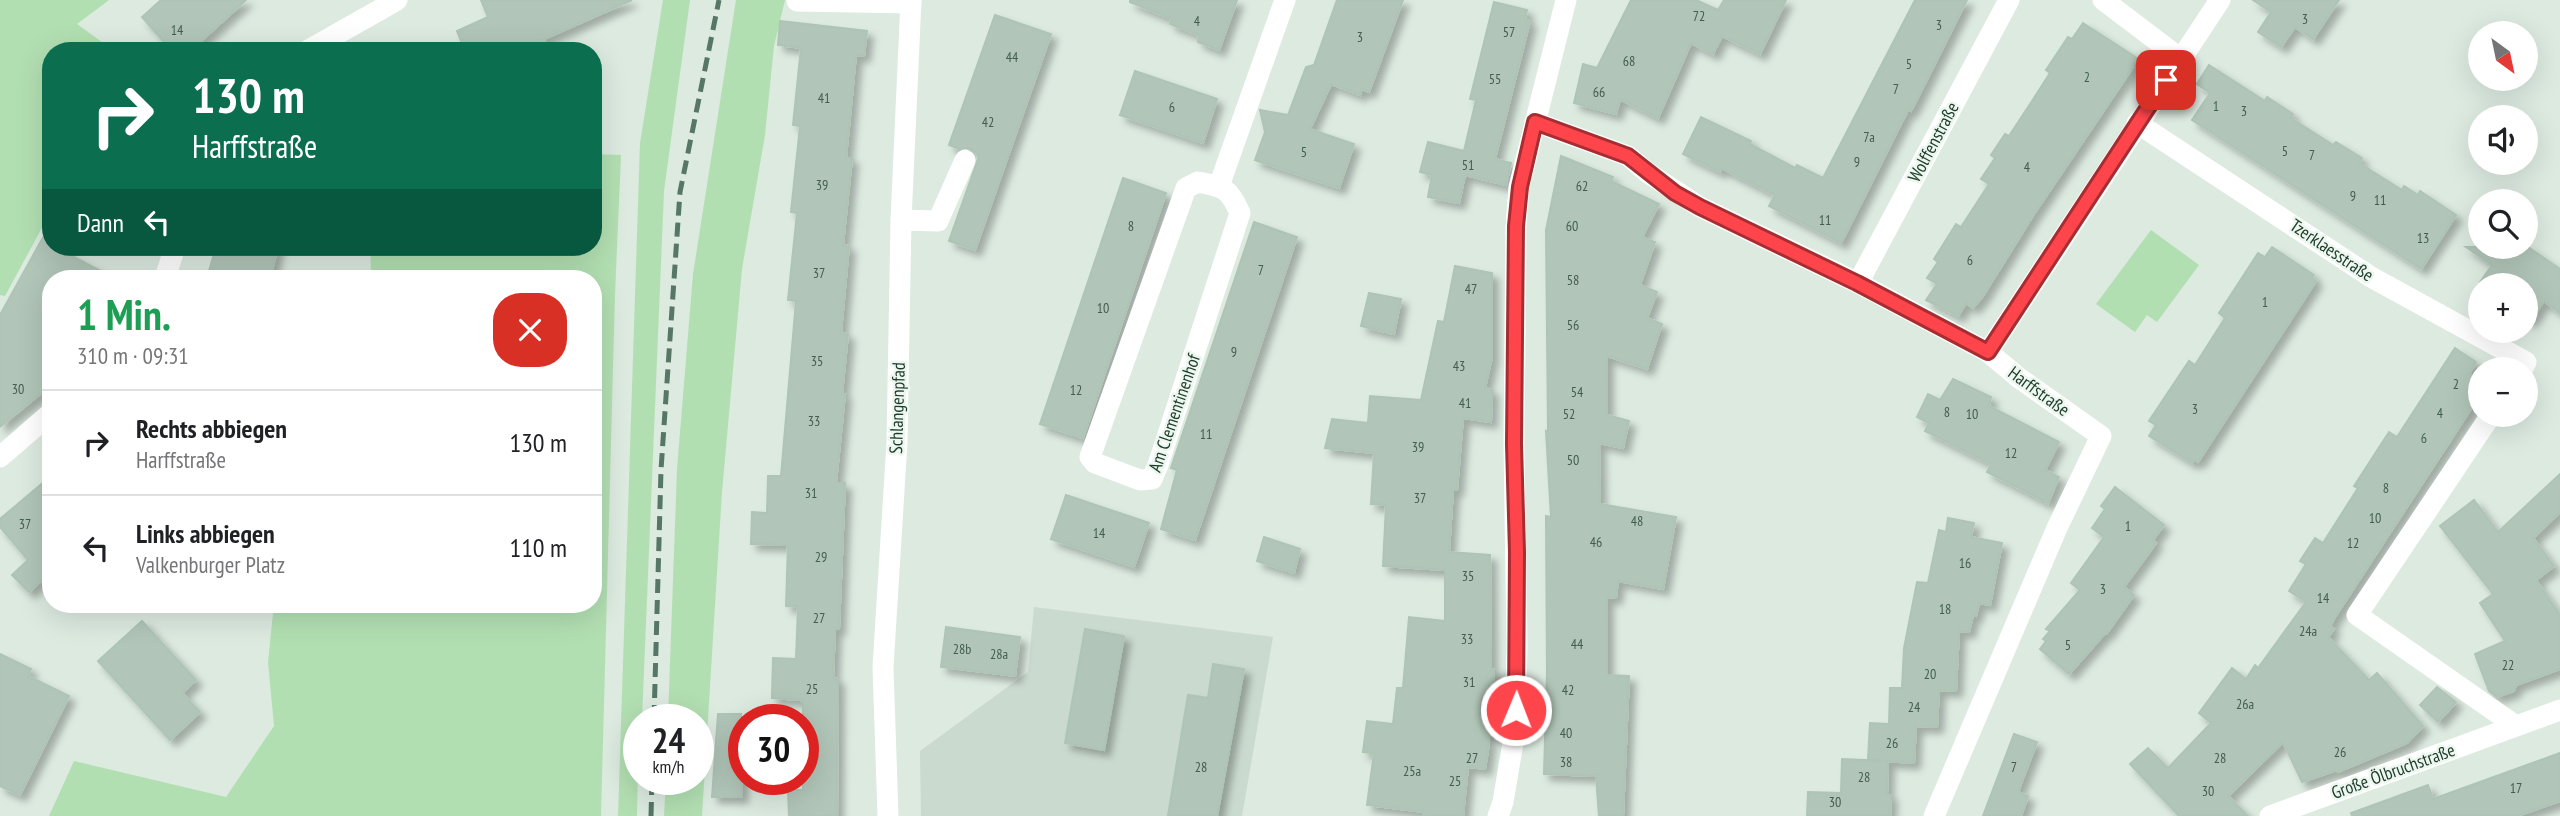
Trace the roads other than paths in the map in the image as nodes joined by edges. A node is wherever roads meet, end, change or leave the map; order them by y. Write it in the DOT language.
graph roads {
  1 [pos="397,0"];
  2 [pos="1285,0"];
  3 [pos="1566,0"];
  4 [pos="2009,0"];
  5 [pos="2103,0"];
  6 [pos="2220,0"];
  7 [pos="797,1"];
  8 [pos="911,1"];
  9 [pos="323,42"];
  10 [pos="2181,59"];
  11 [pos="1535,122"];
  12 [pos="2137,123"];
  13 [pos="965,160"];
  14 [pos="1219,186"];
  15 [pos="901,220"];
  16 [pos="1857,283"];
  17 [pos="1988,352"];
  18 [pos="2517,357"];
  19 [pos="42,421"];
  20 [pos="2483,427"];
  21 [pos="0,457"];
  22 [pos="2560,710"];
  23 [pos="2516,726"];
  24 [pos="888,816"];
  25 [pos="1497,816"];
  26 [pos="1934,816"];
  27 [pos="2270,816"];
  1 -- 9 [label="street"];
  2 -- 14 [label="street"];
  3 -- 11 [label="street"];
  4 -- 16 [label="street, Wolffenstraße"];
  5 -- 10 [label="street"];
  6 -- 10 [label="street"];
  7 -- 8 [label="street"];
  8 -- 15 [label="street, Schlangenpfad"];
  10 -- 12 [label="street"];
  11 -- 16 [label="street, Harffstraße"];
  11 -- 25 [label="street"];
  12 -- 17 [label="street"];
  12 -- 18 [label="street, Tzerklaesstraße"];
  13 -- 15 [label="street"];
  14 -- 14 [label="street, Am Clementinenhof"];
  15 -- 24 [label="street, Schlangenpfad"];
  16 -- 17 [label="street, Harffstraße"];
  17 -- 26 [label="street, Harffstraße"];
  19 -- 21 [label="street"];
  20 -- 23 [label="street"];
  22 -- 23 [label="street, Große Ölbruchstraße"];
  23 -- 27 [label="street, Große Ölbruchstraße"];
}
